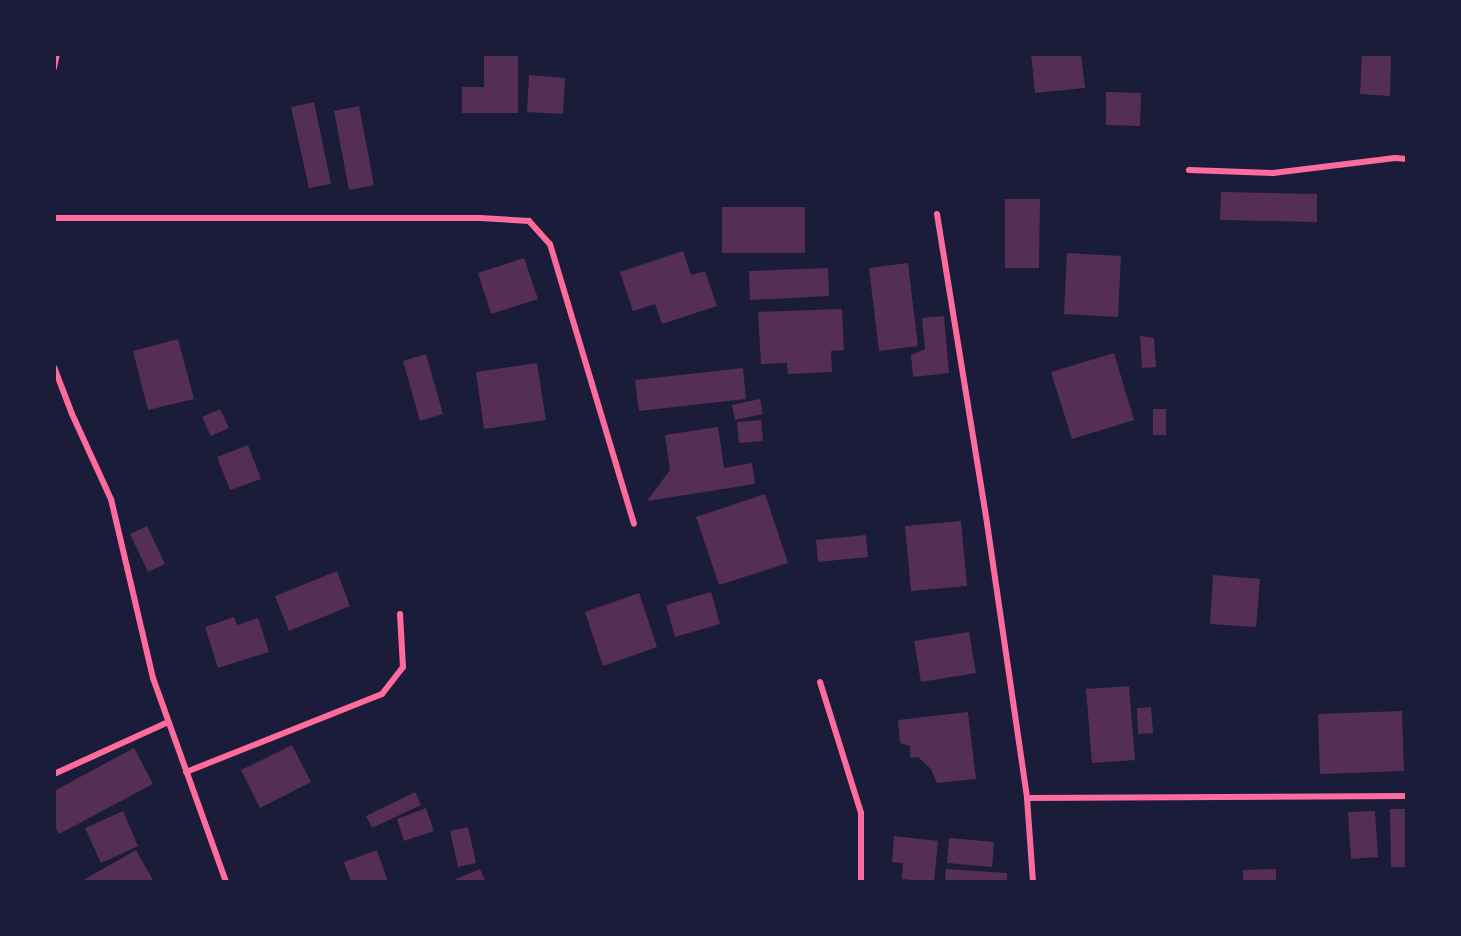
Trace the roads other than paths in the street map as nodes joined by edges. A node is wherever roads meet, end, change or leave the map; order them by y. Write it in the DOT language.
graph roads {
  1 [pos="57,54"];
  2 [pos="54,68"];
  3 [pos="1407,159"];
  4 [pos="1189,170"];
  5 [pos="937,214"];
  6 [pos="54,218"];
  7 [pos="54,367"];
  8 [pos="634,524"];
  9 [pos="400,615"];
  10 [pos="820,682"];
  11 [pos="168,722"];
  12 [pos="186,772"];
  13 [pos="54,774"];
  14 [pos="1407,796"];
  15 [pos="1027,798"];
  16 [pos="226,882"];
  17 [pos="861,882"];
  18 [pos="1033,882"];
  1 -- 2 [label="street"];
  3 -- 4 [label="street"];
  5 -- 15 [label="street"];
  6 -- 8 [label="street"];
  7 -- 11 [label="street"];
  9 -- 12 [label="street"];
  10 -- 17 [label="street"];
  11 -- 12 [label="street"];
  11 -- 13 [label="street"];
  12 -- 16 [label="street"];
  14 -- 15 [label="street"];
  15 -- 18 [label="street"];
}
